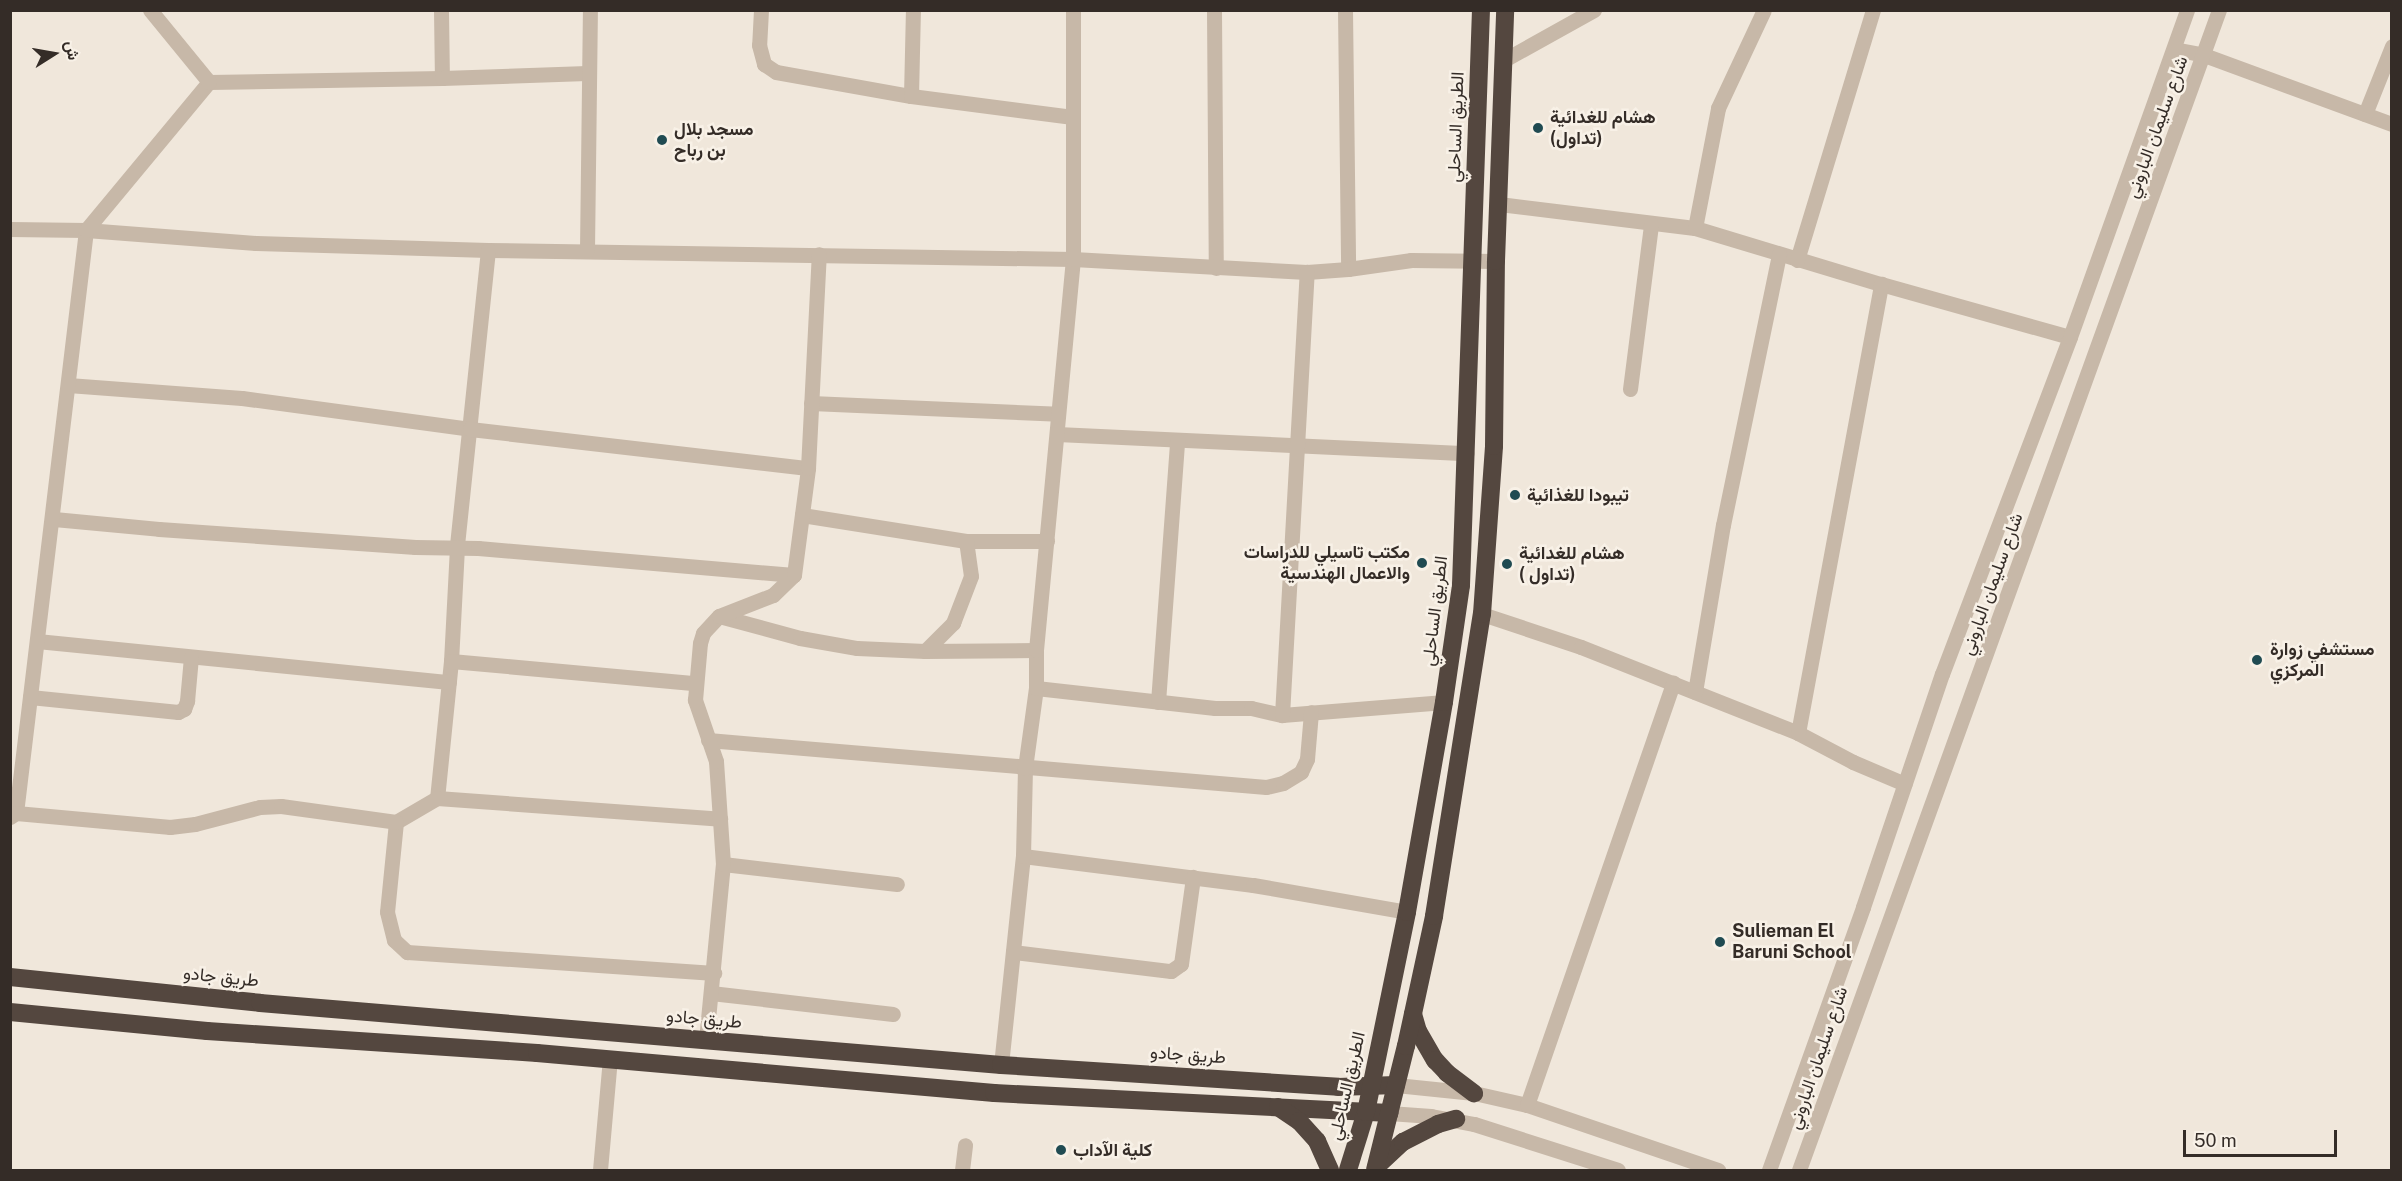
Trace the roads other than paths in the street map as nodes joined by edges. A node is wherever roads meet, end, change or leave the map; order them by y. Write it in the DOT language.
graph roads {
  1 [pos="150,10"];
  2 [pos="441,10"];
  3 [pos="590,10"];
  4 [pos="761,10"];
  5 [pos="913,10"];
  6 [pos="1073,10"];
  7 [pos="1214,10"];
  8 [pos="1345,10"];
  9 [pos="1481,10"];
  10 [pos="1505,10"];
  11 [pos="1594,10"];
  12 [pos="1764,10"];
  13 [pos="1873,10"];
  14 [pos="2187,10"];
  15 [pos="2219,10"];
  16 [pos="2391,45"];
  17 [pos="2174,49"];
  18 [pos="2204,55"];
  19 [pos="1504,60"];
  20 [pos="587,73"];
  21 [pos="442,78"];
  22 [pos="209,82"];
  23 [pos="911,96"];
  24 [pos="2365,114"];
  25 [pos="1073,117"];
  26 [pos="2391,124"];
  27 [pos="1499,204"];
  28 [pos="1651,224"];
  29 [pos="1695,228"];
  30 [pos="10,229"];
  31 [pos="87,230"];
  32 [pos="488,250"];
  33 [pos="587,250"];
  34 [pos="819,254"];
  35 [pos="1779,254"];
  36 [pos="1072,259"];
  37 [pos="1472,259"];
  38 [pos="1797,260"];
  39 [pos="1496,261"];
  40 [pos="1216,268"];
  41 [pos="1348,269"];
  42 [pos="1306,272"];
  43 [pos="1881,284"];
  44 [pos="2070,337"];
  45 [pos="68,385"];
  46 [pos="1630,389"];
  47 [pos="811,403"];
  48 [pos="1058,414"];
  49 [pos="470,429"];
  50 [pos="1057,434"];
  51 [pos="1177,441"];
  52 [pos="1297,446"];
  53 [pos="1467,453"];
  54 [pos="808,468"];
  55 [pos="802,515"];
  56 [pos="54,519"];
  57 [pos="966,541"];
  58 [pos="1047,541"];
  59 [pos="457,547"];
  60 [pos="794,575"];
  61 [pos="1482,614"];
  62 [pos="719,615"];
  63 [pos="37,641"];
  64 [pos="1036,650"];
  65 [pos="925,651"];
  66 [pos="191,657"];
  67 [pos="451,661"];
  68 [pos="449,682"];
  69 [pos="694,683"];
  70 [pos="1673,683"];
  71 [pos="1036,688"];
  72 [pos="1695,692"];
  73 [pos="30,698"];
  74 [pos="1158,702"];
  75 [pos="1444,702"];
  76 [pos="1311,712"];
  77 [pos="1282,715"];
  78 [pos="1798,733"];
  79 [pos="708,740"];
  80 [pos="1025,768"];
  81 [pos="1905,784"];
  82 [pos="437,798"];
  83 [pos="13,815"];
  84 [pos="720,819"];
  85 [pos="396,822"];
  86 [pos="1023,856"];
  87 [pos="723,864"];
  88 [pos="1193,877"];
  89 [pos="897,884"];
  90 [pos="1407,912"];
  91 [pos="1013,952"];
  92 [pos="714,973"];
  93 [pos="10,977"];
  94 [pos="711,993"];
  95 [pos="10,1012"];
  96 [pos="892,1014"];
  97 [pos="1413,1014"];
  98 [pos="706,1040"];
  99 [pos="610,1059"];
  100 [pos="1001,1065"];
  101 [pos="1396,1085"];
  102 [pos="1370,1087"];
  103 [pos="1474,1093"];
  104 [pos="1527,1105"];
  105 [pos="1277,1106"];
  106 [pos="1366,1112"];
  107 [pos="1389,1113"];
  108 [pos="1456,1119"];
  109 [pos="965,1145"];
  110 [pos="1578,1165"];
  111 [pos="600,1170"];
  112 [pos="962,1170"];
  113 [pos="1330,1170"];
  114 [pos="1348,1170"];
  115 [pos="1375,1170"];
  116 [pos="1618,1170"];
  117 [pos="1718,1170"];
  118 [pos="1769,1170"];
  119 [pos="1799,1170"];
  1 -- 22 [label="street"];
  2 -- 21 [label="street"];
  3 -- 20 [label="street"];
  4 -- 23 [label="street"];
  5 -- 23 [label="street"];
  6 -- 25 [label="street"];
  7 -- 40 [label="street"];
  8 -- 41 [label="street"];
  9 -- 37 [label="highway, الطريق الساحلي"];
  10 -- 19 [label="highway"];
  11 -- 19 [label="street"];
  12 -- 29 [label="street"];
  13 -- 38 [label="street"];
  14 -- 17 [label="street, شارع سليمان الباروني"];
  15 -- 18 [label="street, شارع سليمان الباروني"];
  16 -- 24 [label="street"];
  17 -- 18 [label="street"];
  17 -- 44 [label="street, شارع سليمان الباروني"];
  18 -- 24 [label="street"];
  18 -- 119 [label="street, شارع سليمان الباروني"];
  19 -- 27 [label="highway"];
  20 -- 21 [label="street"];
  20 -- 33 [label="street"];
  21 -- 22 [label="street"];
  22 -- 31 [label="street"];
  23 -- 25 [label="street"];
  24 -- 26 [label="street"];
  25 -- 36 [label="street"];
  27 -- 28 [label="street"];
  27 -- 39 [label="highway"];
  28 -- 29 [label="street"];
  28 -- 46 [label="street"];
  29 -- 35 [label="street"];
  30 -- 31 [label="street"];
  31 -- 32 [label="street"];
  31 -- 45 [label="street"];
  32 -- 33 [label="street"];
  32 -- 49 [label="street"];
  33 -- 34 [label="street"];
  34 -- 36 [label="street"];
  34 -- 47 [label="street"];
  35 -- 38 [label="street"];
  35 -- 72 [label="street"];
  36 -- 40 [label="street"];
  36 -- 48 [label="street"];
  37 -- 39 [label="street"];
  37 -- 41 [label="street"];
  37 -- 53 [label="highway, الطريق الساحلي"];
  38 -- 43 [label="street"];
  39 -- 61 [label="highway"];
  40 -- 42 [label="street"];
  41 -- 42 [label="street"];
  42 -- 52 [label="street"];
  43 -- 44 [label="street"];
  43 -- 78 [label="street"];
  44 -- 81 [label="street, شارع سليمان الباروني"];
  45 -- 49 [label="street"];
  45 -- 56 [label="street"];
  47 -- 48 [label="street"];
  47 -- 54 [label="street"];
  48 -- 50 [label="street"];
  49 -- 54 [label="street"];
  49 -- 59 [label="street"];
  50 -- 51 [label="street"];
  50 -- 58 [label="street"];
  51 -- 52 [label="street"];
  51 -- 74 [label="street"];
  52 -- 53 [label="street"];
  52 -- 77 [label="street"];
  53 -- 75 [label="highway, الطريق الساحلي"];
  54 -- 55 [label="street"];
  55 -- 57 [label="street"];
  55 -- 60 [label="street"];
  56 -- 59 [label="street"];
  56 -- 63 [label="street"];
  57 -- 58 [label="street"];
  57 -- 65 [label="street"];
  58 -- 64 [label="street"];
  59 -- 60 [label="street"];
  59 -- 67 [label="street"];
  60 -- 62 [label="street"];
  61 -- 70 [label="street"];
  61 -- 97 [label="highway"];
  62 -- 65 [label="street"];
  62 -- 69 [label="street"];
  63 -- 66 [label="street"];
  63 -- 73 [label="street"];
  64 -- 65 [label="street"];
  64 -- 71 [label="street"];
  66 -- 68 [label="street"];
  66 -- 73 [label="street"];
  67 -- 68 [label="street"];
  67 -- 69 [label="street"];
  68 -- 82 [label="street"];
  69 -- 79 [label="street"];
  70 -- 72 [label="street"];
  70 -- 104 [label="street"];
  71 -- 74 [label="street"];
  71 -- 80 [label="street"];
  72 -- 78 [label="street"];
  73 -- 83 [label="street"];
  74 -- 77 [label="street"];
  75 -- 76 [label="street"];
  75 -- 90 [label="highway, الطريق الساحلي"];
  76 -- 77 [label="street"];
  76 -- 80 [label="street"];
  78 -- 81 [label="street"];
  79 -- 80 [label="street"];
  79 -- 84 [label="street"];
  80 -- 86 [label="street"];
  81 -- 118 [label="street, شارع سليمان الباروني"];
  82 -- 84 [label="street"];
  82 -- 85 [label="street"];
  83 -- 85 [label="street"];
  84 -- 87 [label="street"];
  85 -- 92 [label="street"];
  86 -- 88 [label="street"];
  86 -- 91 [label="street"];
  87 -- 89 [label="street"];
  87 -- 92 [label="street"];
  88 -- 90 [label="street"];
  88 -- 91 [label="street"];
  90 -- 102 [label="highway, الطريق الساحلي"];
  91 -- 100 [label="street"];
  92 -- 94 [label="street"];
  93 -- 98 [label="highway, طريق جادو"];
  94 -- 96 [label="street"];
  94 -- 98 [label="street"];
  95 -- 99 [label="highway"];
  97 -- 101 [label="highway"];
  97 -- 103 [label="highway"];
  98 -- 100 [label="highway, طريق جادو"];
  99 -- 105 [label="highway"];
  99 -- 111 [label="street"];
  100 -- 102 [label="highway, طريق جادو"];
  101 -- 102 [label="highway, طريق جادو"];
  101 -- 103 [label="street"];
  101 -- 107 [label="highway"];
  102 -- 106 [label="highway, الطريق الساحلي"];
  103 -- 104 [label="street"];
  104 -- 117 [label="street"];
  105 -- 106 [label="highway"];
  105 -- 113 [label="highway"];
  106 -- 107 [label="highway"];
  106 -- 114 [label="highway, الطريق الساحلي"];
  107 -- 108 [label="street"];
  107 -- 115 [label="highway"];
  108 -- 110 [label="street"];
  108 -- 115 [label="highway"];
  109 -- 112 [label="street"];
  110 -- 116 [label="street"];
}
